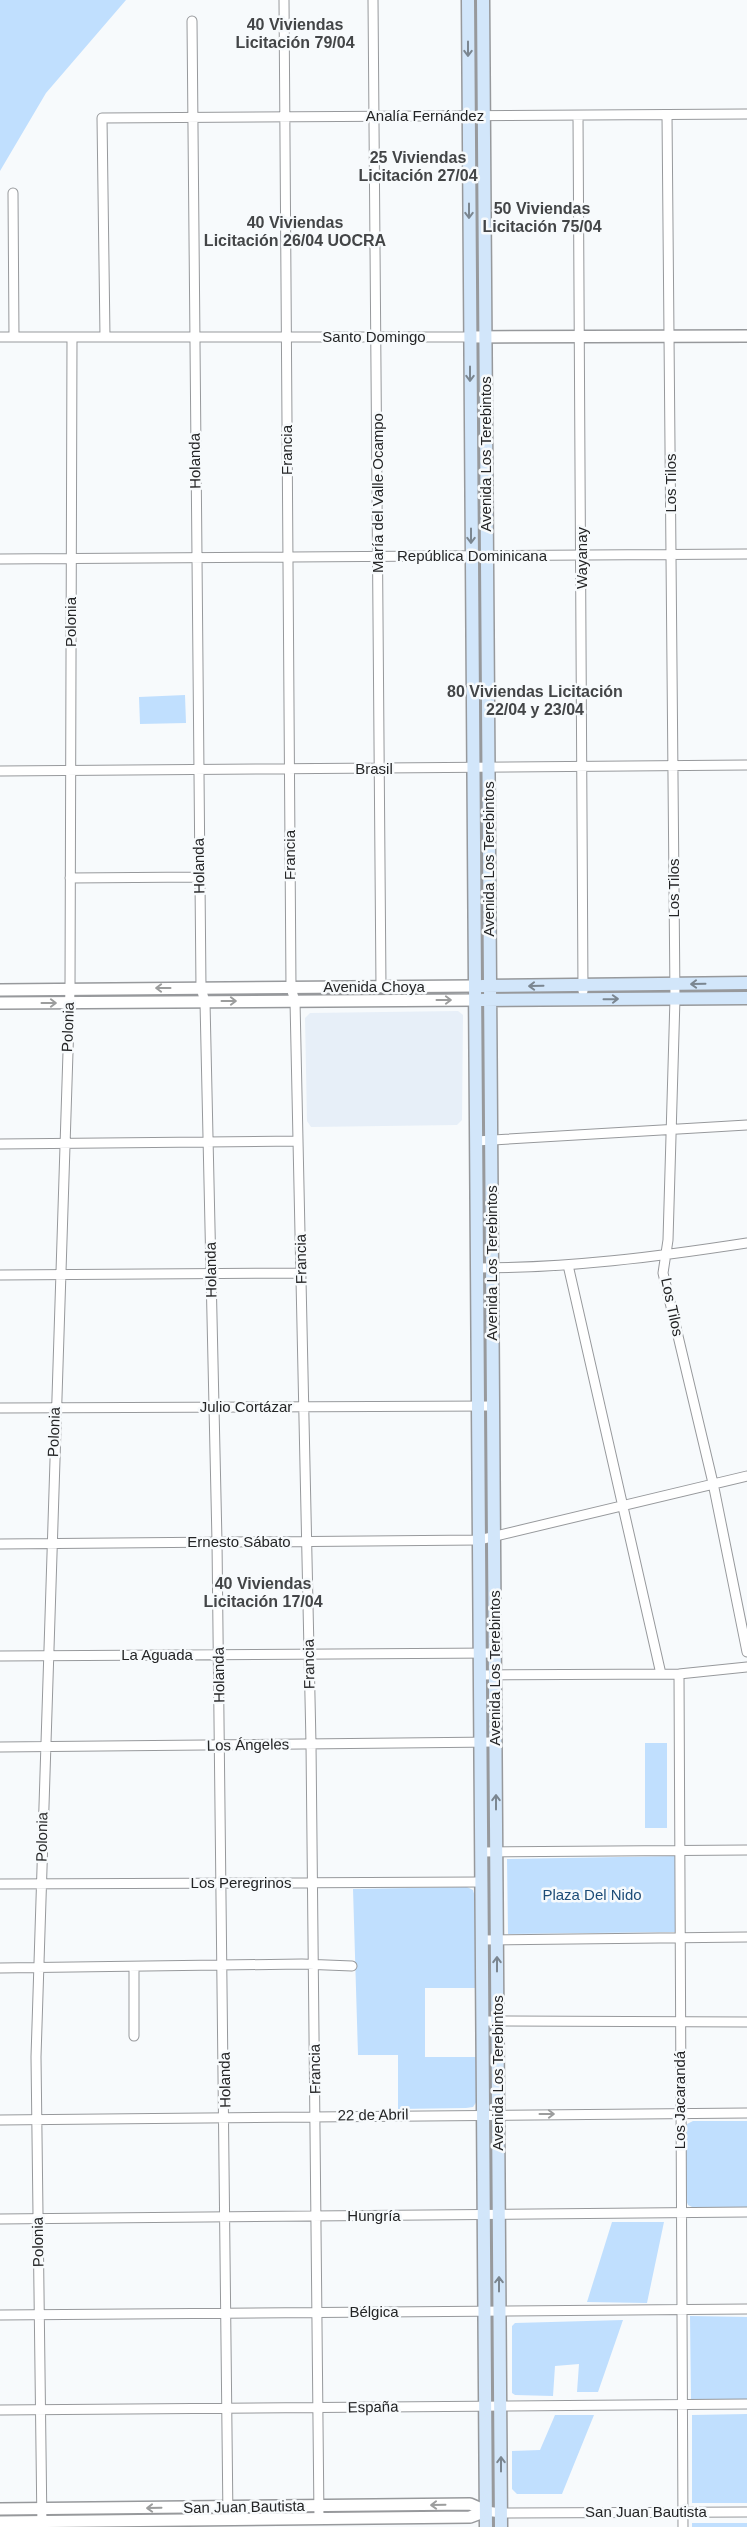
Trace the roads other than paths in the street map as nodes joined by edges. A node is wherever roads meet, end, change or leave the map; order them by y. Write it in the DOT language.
graph roads {
  1 [pos="284,0"];
  2 [pos="373,0"];
  3 [pos="468,0"];
  4 [pos="483,0"];
  5 [pos="192,21"];
  6 [pos="747,114"];
  7 [pos="468,115"];
  8 [pos="667,115"];
  9 [pos="285,116"];
  10 [pos="375,116"];
  11 [pos="578,116"];
  12 [pos="193,117"];
  13 [pos="484,117"];
  14 [pos="14,193"];
  15 [pos="747,336"];
  16 [pos="14,337"];
  17 [pos="72,337"];
  18 [pos="105,337"];
  19 [pos="194,337"];
  20 [pos="286,337"];
  21 [pos="377,337"];
  22 [pos="470,337"];
  23 [pos="485,337"];
  24 [pos="580,337"];
  25 [pos="670,337"];
  26 [pos="0,338"];
  27 [pos="672,554"];
  28 [pos="747,554"];
  29 [pos="472,556"];
  30 [pos="487,556"];
  31 [pos="582,556"];
  32 [pos="288,557"];
  33 [pos="378,557"];
  34 [pos="196,558"];
  35 [pos="0,559"];
  36 [pos="71,559"];
  37 [pos="673,765"];
  38 [pos="747,765"];
  39 [pos="582,766"];
  40 [pos="488,767"];
  41 [pos="379,768"];
  42 [pos="473,768"];
  43 [pos="289,769"];
  44 [pos="198,770"];
  45 [pos="70,771"];
  46 [pos="0,772"];
  47 [pos="200,877"];
  48 [pos="70,878"];
  49 [pos="675,984"];
  50 [pos="747,984"];
  51 [pos="583,985"];
  52 [pos="475,986"];
  53 [pos="490,986"];
  54 [pos="381,987"];
  55 [pos="201,988"];
  56 [pos="291,988"];
  57 [pos="70,989"];
  58 [pos="0,990"];
  59 [pos="675,998"];
  60 [pos="747,998"];
  61 [pos="583,999"];
  62 [pos="475,1000"];
  63 [pos="490,1000"];
  64 [pos="295,1001"];
  65 [pos="68,1002"];
  66 [pos="205,1002"];
  67 [pos="0,1003"];
  68 [pos="747,1125"];
  69 [pos="672,1130"];
  70 [pos="298,1141"];
  71 [pos="476,1141"];
  72 [pos="491,1141"];
  73 [pos="208,1142"];
  74 [pos="0,1144"];
  75 [pos="64,1144"];
  76 [pos="747,1243"];
  77 [pos="666,1256"];
  78 [pos="568,1265"];
  79 [pos="477,1268"];
  80 [pos="492,1268"];
  81 [pos="301,1273"];
  82 [pos="211,1274"];
  83 [pos="0,1275"];
  84 [pos="60,1275"];
  85 [pos="478,1406"];
  86 [pos="493,1406"];
  87 [pos="55,1407"];
  88 [pos="214,1407"];
  89 [pos="304,1407"];
  90 [pos="0,1408"];
  91 [pos="747,1476"];
  92 [pos="712,1483"];
  93 [pos="623,1505"];
  94 [pos="494,1535"];
  95 [pos="479,1540"];
  96 [pos="307,1541"];
  97 [pos="217,1542"];
  98 [pos="51,1543"];
  99 [pos="0,1544"];
  100 [pos="747,1652"];
  101 [pos="480,1653"];
  102 [pos="495,1653"];
  103 [pos="309,1654"];
  104 [pos="218,1655"];
  105 [pos="0,1656"];
  106 [pos="47,1656"];
  107 [pos="747,1666"];
  108 [pos="495,1674"];
  109 [pos="662,1674"];
  110 [pos="679,1674"];
  111 [pos="480,1675"];
  112 [pos="480,1742"];
  113 [pos="495,1742"];
  114 [pos="311,1744"];
  115 [pos="220,1745"];
  116 [pos="0,1747"];
  117 [pos="44,1747"];
  118 [pos="747,1850"];
  119 [pos="679,1851"];
  120 [pos="481,1852"];
  121 [pos="496,1852"];
  122 [pos="481,1882"];
  123 [pos="222,1883"];
  124 [pos="312,1883"];
  125 [pos="0,1884"];
  126 [pos="40,1884"];
  127 [pos="680,1937"];
  128 [pos="747,1937"];
  129 [pos="482,1940"];
  130 [pos="497,1940"];
  131 [pos="223,1965"];
  132 [pos="313,1965"];
  133 [pos="352,1966"];
  134 [pos="38,1967"];
  135 [pos="134,1967"];
  136 [pos="0,1968"];
  137 [pos="482,2020"];
  138 [pos="497,2021"];
  139 [pos="747,2022"];
  140 [pos="681,2023"];
  141 [pos="134,2036"];
  142 [pos="680,2113"];
  143 [pos="747,2113"];
  144 [pos="483,2114"];
  145 [pos="498,2114"];
  146 [pos="316,2116"];
  147 [pos="225,2117"];
  148 [pos="37,2119"];
  149 [pos="0,2120"];
  150 [pos="681,2212"];
  151 [pos="747,2212"];
  152 [pos="499,2215"];
  153 [pos="484,2216"];
  154 [pos="226,2217"];
  155 [pos="316,2217"];
  156 [pos="38,2218"];
  157 [pos="0,2219"];
  158 [pos="682,2309"];
  159 [pos="747,2309"];
  160 [pos="484,2311"];
  161 [pos="499,2311"];
  162 [pos="317,2312"];
  163 [pos="227,2313"];
  164 [pos="0,2314"];
  165 [pos="39,2314"];
  166 [pos="682,2404"];
  167 [pos="747,2404"];
  168 [pos="485,2406"];
  169 [pos="500,2406"];
  170 [pos="228,2408"];
  171 [pos="318,2408"];
  172 [pos="0,2410"];
  173 [pos="41,2410"];
  174 [pos="318,2506"];
  175 [pos="228,2507"];
  176 [pos="0,2509"];
  177 [pos="42,2509"];
  178 [pos="486,2511"];
  179 [pos="683,2512"];
  180 [pos="747,2512"];
  181 [pos="501,2513"];
  182 [pos="319,2519"];
  183 [pos="228,2520"];
  184 [pos="0,2522"];
  185 [pos="292,2523"];
  186 [pos="42,2524"];
  187 [pos="109,2524"];
  188 [pos="198,2524"];
  189 [pos="486,2527"];
  190 [pos="501,2527"];
  191 [pos="683,2527"];
  1 -- 9 [label="street, Francia"];
  2 -- 10 [label="street, María del Valle Ocampo"];
  3 -- 7 [label="main road, Avenida Los Terebintos, one-way"];
  4 -- 13 [label="main road, Avenida Los Terebintos"];
  5 -- 12 [label="street, Holanda"];
  6 -- 8 [label="street, Analía Fernández"];
  7 -- 10 [label="street, Analía Fernández"];
  7 -- 13 [label="street, Analía Fernández"];
  7 -- 22 [label="main road, Avenida Los Terebintos, one-way"];
  8 -- 11 [label="street, Analía Fernández"];
  8 -- 25 [label="street, Los Tilos"];
  9 -- 10 [label="street, Analía Fernández"];
  9 -- 12 [label="street, Analía Fernández"];
  9 -- 20 [label="street, Francia"];
  10 -- 21 [label="street, María del Valle Ocampo"];
  11 -- 13 [label="street, Analía Fernández"];
  11 -- 24 [label="street, Wayanay"];
  12 -- 18 [label="street, Analía Fernández"];
  12 -- 19 [label="street, Holanda"];
  13 -- 23 [label="main road, Avenida Los Terebintos"];
  14 -- 16 [label="street"];
  15 -- 25 [label="street, Santo Domingo"];
  16 -- 17 [label="street, Santo Domingo"];
  16 -- 26 [label="street, Santo Domingo"];
  17 -- 18 [label="street, Santo Domingo"];
  17 -- 36 [label="street, Polonia"];
  18 -- 19 [label="street, Santo Domingo"];
  19 -- 20 [label="street, Santo Domingo"];
  19 -- 34 [label="street, Holanda"];
  20 -- 21 [label="street, Santo Domingo"];
  20 -- 32 [label="street, Francia"];
  21 -- 22 [label="street, Santo Domingo"];
  21 -- 33 [label="street, María del Valle Ocampo"];
  22 -- 23 [label="street, Santo Domingo"];
  22 -- 29 [label="main road, Avenida Los Terebintos, one-way"];
  23 -- 24 [label="street, Santo Domingo"];
  23 -- 30 [label="main road, Avenida Los Terebintos"];
  24 -- 25 [label="street, Santo Domingo"];
  24 -- 31 [label="street, Wayanay"];
  25 -- 27 [label="street, Los Tilos"];
  27 -- 28 [label="street, República Dominicana"];
  27 -- 31 [label="street, República Dominicana"];
  27 -- 37 [label="street, Los Tilos"];
  29 -- 30 [label="street, República Dominicana"];
  29 -- 33 [label="street, República Dominicana"];
  29 -- 42 [label="main road, Avenida Los Terebintos"];
  30 -- 31 [label="street, República Dominicana"];
  30 -- 40 [label="main road, Avenida Los Terebintos"];
  31 -- 39 [label="street, Wayanay"];
  32 -- 33 [label="street, República Dominicana"];
  32 -- 34 [label="street, República Dominicana"];
  32 -- 43 [label="street, Francia"];
  33 -- 41 [label="street, María del Valle Ocampo"];
  34 -- 36 [label="street, República Dominicana"];
  34 -- 44 [label="street, Holanda"];
  35 -- 36 [label="street, República Dominicana"];
  36 -- 45 [label="street, Polonia"];
  37 -- 38 [label="street, Brasil"];
  37 -- 39 [label="street, Brasil"];
  37 -- 49 [label="street, Los Tilos"];
  39 -- 40 [label="street, Brasil"];
  39 -- 51 [label="street, Wayanay"];
  40 -- 42 [label="street, Brasil"];
  40 -- 53 [label="main road, Avenida Los Terebintos"];
  41 -- 42 [label="street, Brasil"];
  41 -- 43 [label="street, Brasil"];
  41 -- 54 [label="street, María del Valle Ocampo"];
  42 -- 52 [label="main road, Avenida Los Terebintos"];
  43 -- 44 [label="street, Brasil"];
  43 -- 56 [label="street, Francia"];
  44 -- 45 [label="street, Brasil"];
  44 -- 47 [label="street, Holanda"];
  45 -- 46 [label="street, Brasil"];
  45 -- 48 [label="street, Polonia"];
  47 -- 48 [label="street"];
  47 -- 55 [label="street, Holanda"];
  48 -- 57 [label="street, Polonia"];
  50 -- 49 [label="main road, Avenida Choya, one-way"];
  49 -- 51 [label="main road, Avenida Choya"];
  49 -- 59 [label="street, Los Tilos"];
  51 -- 53 [label="main road, Avenida Choya, one-way"];
  51 -- 61 [label="street, Wayanay"];
  52 -- 53 [label="main road, Avenida Choya"];
  52 -- 54 [label="street, Avenida Choya"];
  52 -- 62 [label="main road, Avenida Los Terebintos"];
  53 -- 63 [label="main road, Avenida Los Terebintos"];
  54 -- 56 [label="street, Avenida Choya"];
  55 -- 56 [label="street, Avenida Choya"];
  55 -- 57 [label="street, Avenida Choya, one-way"];
  55 -- 66 [label="street, Holanda"];
  56 -- 64 [label="street, Francia"];
  57 -- 58 [label="street, Avenida Choya"];
  57 -- 65 [label="street, Polonia"];
  59 -- 60 [label="main road, Avenida Choya"];
  61 -- 59 [label="main road, Avenida Choya, one-way"];
  59 -- 69 [label="street, Los Tilos"];
  61 -- 63 [label="main road, Avenida Choya"];
  62 -- 63 [label="main road, Avenida Choya"];
  64 -- 62 [label="street, Avenida Choya, one-way"];
  62 -- 71 [label="main road, Avenida Los Terebintos"];
  63 -- 72 [label="main road, Avenida Los Terebintos"];
  66 -- 64 [label="street, Avenida Choya, one-way"];
  64 -- 70 [label="street, Francia"];
  65 -- 66 [label="street, Avenida Choya"];
  67 -- 65 [label="street, Avenida Choya, one-way"];
  65 -- 75 [label="street, Polonia"];
  66 -- 73 [label="street, Holanda"];
  68 -- 69 [label="street"];
  69 -- 72 [label="street"];
  69 -- 77 [label="street, Los Tilos"];
  70 -- 73 [label="street"];
  70 -- 81 [label="street, Francia"];
  71 -- 72 [label="street"];
  71 -- 79 [label="main road, Avenida Los Terebintos"];
  72 -- 80 [label="main road, Avenida Los Terebintos"];
  73 -- 75 [label="street"];
  73 -- 82 [label="street, Holanda"];
  74 -- 75 [label="street"];
  75 -- 84 [label="street, Polonia"];
  76 -- 77 [label="street"];
  77 -- 78 [label="street"];
  77 -- 92 [label="street, Los Tilos"];
  78 -- 80 [label="street"];
  78 -- 93 [label="street"];
  79 -- 80 [label="street"];
  79 -- 85 [label="main road, Avenida Los Terebintos"];
  80 -- 86 [label="main road, Avenida Los Terebintos"];
  81 -- 82 [label="street"];
  81 -- 89 [label="street, Francia"];
  82 -- 84 [label="street"];
  82 -- 88 [label="street, Holanda"];
  83 -- 84 [label="street"];
  84 -- 87 [label="street, Polonia"];
  85 -- 86 [label="street, Julio Cortázar"];
  85 -- 89 [label="street, Julio Cortázar"];
  85 -- 95 [label="main road, Avenida Los Terebintos"];
  86 -- 94 [label="main road, Avenida Los Terebintos"];
  87 -- 88 [label="street, Julio Cortázar"];
  87 -- 90 [label="street, Julio Cortázar"];
  87 -- 98 [label="street, Polonia"];
  88 -- 89 [label="street, Julio Cortázar"];
  88 -- 97 [label="street, Holanda"];
  89 -- 96 [label="street, Francia"];
  91 -- 92 [label="street, Ernesto Sábato"];
  92 -- 93 [label="street, Ernesto Sábato"];
  92 -- 100 [label="street, Los Tilos"];
  93 -- 94 [label="street, Ernesto Sábato"];
  93 -- 109 [label="street"];
  94 -- 95 [label="street, Ernesto Sábato"];
  94 -- 102 [label="main road, Avenida Los Terebintos"];
  95 -- 96 [label="street, Ernesto Sábato"];
  95 -- 101 [label="main road, Avenida Los Terebintos"];
  96 -- 97 [label="street, Ernesto Sábato"];
  96 -- 103 [label="street, Francia"];
  97 -- 98 [label="street, Ernesto Sábato"];
  97 -- 104 [label="street, Holanda"];
  98 -- 99 [label="street, Ernesto Sábato"];
  98 -- 106 [label="street, Polonia"];
  101 -- 102 [label="street, La Aguada"];
  101 -- 103 [label="street, La Aguada"];
  101 -- 111 [label="main road, Avenida Los Terebintos"];
  102 -- 108 [label="main road, Avenida Los Terebintos"];
  103 -- 104 [label="street, La Aguada"];
  103 -- 114 [label="street, Francia"];
  104 -- 106 [label="street, La Aguada"];
  104 -- 115 [label="street, Holanda"];
  105 -- 106 [label="street, La Aguada"];
  106 -- 117 [label="street, Polonia"];
  107 -- 110 [label="street"];
  108 -- 109 [label="street"];
  108 -- 111 [label="street"];
  108 -- 113 [label="main road, Avenida Los Terebintos"];
  109 -- 110 [label="street"];
  110 -- 119 [label="street, Los Jacarandá"];
  111 -- 112 [label="main road, Avenida Los Terebintos"];
  112 -- 113 [label="street, Los Ángeles"];
  112 -- 114 [label="street, Los Ángeles"];
  112 -- 120 [label="main road, Avenida Los Terebintos"];
  121 -- 113 [label="main road, Avenida Los Terebintos, one-way"];
  114 -- 115 [label="street, Los Ángeles"];
  114 -- 124 [label="street, Francia"];
  115 -- 117 [label="street, Los Ángeles"];
  115 -- 123 [label="street, Holanda"];
  116 -- 117 [label="street, Los Ángeles"];
  117 -- 126 [label="street, Polonia"];
  118 -- 119 [label="street"];
  119 -- 121 [label="street"];
  119 -- 127 [label="street, Los Jacarandá"];
  120 -- 121 [label="street"];
  120 -- 122 [label="main road, Avenida Los Terebintos"];
  121 -- 130 [label="main road, Avenida Los Terebintos"];
  122 -- 124 [label="street, Los Peregrinos"];
  122 -- 129 [label="main road, Avenida Los Terebintos"];
  123 -- 124 [label="street, Los Peregrinos"];
  123 -- 126 [label="street, Los Peregrinos"];
  123 -- 131 [label="street, Holanda"];
  124 -- 132 [label="street, Francia"];
  125 -- 126 [label="street, Los Peregrinos"];
  126 -- 134 [label="street, Polonia"];
  127 -- 128 [label="street"];
  127 -- 130 [label="street"];
  127 -- 140 [label="street, Los Jacarandá"];
  129 -- 130 [label="street"];
  129 -- 137 [label="main road, Avenida Los Terebintos"];
  138 -- 130 [label="main road, Avenida Los Terebintos, one-way"];
  131 -- 132 [label="street"];
  131 -- 135 [label="street"];
  131 -- 147 [label="street, Holanda"];
  132 -- 133 [label="street"];
  132 -- 146 [label="street, Francia"];
  134 -- 135 [label="street"];
  134 -- 136 [label="street"];
  134 -- 148 [label="street, Polonia"];
  135 -- 141 [label="street"];
  137 -- 138 [label="street"];
  137 -- 144 [label="main road, Avenida Los Terebintos"];
  138 -- 140 [label="street"];
  138 -- 145 [label="main road, Avenida Los Terebintos"];
  139 -- 140 [label="street"];
  140 -- 142 [label="street, Los Jacarandá"];
  142 -- 143 [label="street, 22 de Abril"];
  145 -- 142 [label="street, 22 de Abril, one-way"];
  142 -- 150 [label="street, Los Jacarandá"];
  144 -- 145 [label="street, 22 de Abril"];
  144 -- 146 [label="street, 22 de Abril"];
  144 -- 153 [label="main road, Avenida Los Terebintos"];
  145 -- 152 [label="main road, Avenida Los Terebintos"];
  146 -- 147 [label="street, 22 de Abril"];
  146 -- 155 [label="street, Francia"];
  147 -- 148 [label="street, 22 de Abril"];
  147 -- 154 [label="street, Holanda"];
  148 -- 149 [label="street, 22 de Abril"];
  148 -- 156 [label="street, Polonia"];
  150 -- 151 [label="street, Hungría"];
  150 -- 152 [label="street, Hungría"];
  150 -- 158 [label="street, Los Jacarandá"];
  152 -- 153 [label="street, Hungría"];
  161 -- 152 [label="main road, Avenida Los Terebintos, one-way"];
  153 -- 155 [label="street, Hungría"];
  153 -- 160 [label="main road, Avenida Los Terebintos"];
  154 -- 155 [label="street, Hungría"];
  154 -- 156 [label="street, Hungría"];
  154 -- 163 [label="street, Holanda"];
  155 -- 162 [label="street, Francia"];
  156 -- 157 [label="street, Hungría"];
  156 -- 165 [label="street, Polonia"];
  158 -- 159 [label="street, Bélgica"];
  158 -- 161 [label="street, Bélgica"];
  158 -- 166 [label="street, Los Jacarandá"];
  160 -- 161 [label="street, Bélgica"];
  160 -- 162 [label="street, Bélgica"];
  160 -- 168 [label="main road, Avenida Los Terebintos"];
  161 -- 169 [label="main road, Avenida Los Terebintos"];
  162 -- 163 [label="street, Bélgica"];
  162 -- 171 [label="street, Francia"];
  163 -- 165 [label="street, Bélgica"];
  163 -- 170 [label="street, Holanda"];
  164 -- 165 [label="street, Bélgica"];
  165 -- 173 [label="street, Polonia"];
  166 -- 167 [label="street, España"];
  166 -- 169 [label="street, España"];
  166 -- 179 [label="street, Los Jacarandá"];
  168 -- 169 [label="street, España"];
  168 -- 171 [label="street, España"];
  168 -- 178 [label="main road, Avenida Los Terebintos"];
  181 -- 169 [label="main road, Avenida Los Terebintos, one-way"];
  170 -- 171 [label="street, España"];
  170 -- 173 [label="street, España"];
  170 -- 175 [label="street, Holanda"];
  171 -- 174 [label="street, Francia"];
  172 -- 173 [label="street, España"];
  173 -- 177 [label="street, Polonia"];
  174 -- 175 [label="street, San Juan Bautista"];
  178 -- 174 [label="street, San Juan Bautista, one-way"];
  174 -- 182 [label="street, Francia"];
  175 -- 177 [label="street, San Juan Bautista, one-way"];
  175 -- 183 [label="street, Holanda"];
  176 -- 177 [label="street, San Juan Bautista"];
  177 -- 186 [label="street, Polonia"];
  178 -- 181 [label="street, San Juan Bautista"];
  178 -- 182 [label="street, San Juan Bautista"];
  178 -- 189 [label="main road, Avenida Los Terebintos"];
  179 -- 180 [label="street, San Juan Bautista"];
  179 -- 181 [label="street, San Juan Bautista"];
  179 -- 191 [label="street, Los Jacarandá"];
  181 -- 190 [label="main road, Avenida Los Terebintos"];
  182 -- 185 [label="street, San Juan Bautista"];
  183 -- 185 [label="street, San Juan Bautista"];
  183 -- 188 [label="street, San Juan Bautista"];
  184 -- 186 [label="street, San Juan Bautista"];
  186 -- 187 [label="street, San Juan Bautista"];
  187 -- 188 [label="street, San Juan Bautista"];
}
